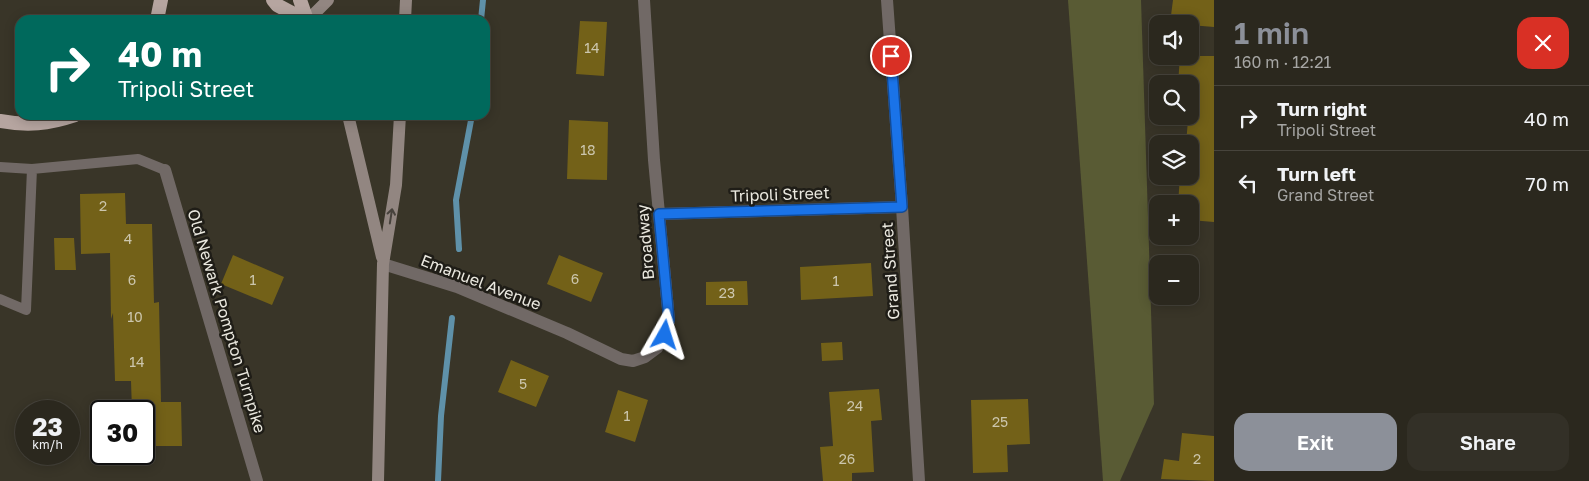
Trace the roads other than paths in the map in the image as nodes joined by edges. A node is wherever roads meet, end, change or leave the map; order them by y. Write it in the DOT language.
graph roads {
  1 [pos="161,0"];
  2 [pos="273,0"];
  3 [pos="300,0"];
  4 [pos="328,0"];
  5 [pos="406,0"];
  6 [pos="644,0"];
  7 [pos="887,0"];
  8 [pos="158,15"];
  9 [pos="297,15"];
  10 [pos="305,15"];
  11 [pos="312,15"];
  12 [pos="405,15"];
  13 [pos="56,120"];
  14 [pos="349,120"];
  15 [pos="400,120"];
  16 [pos="0,121"];
  17 [pos="0,167"];
  18 [pos="32,169"];
  19 [pos="165,170"];
  20 [pos="902,207"];
  21 [pos="659,214"];
  22 [pos="383,264"];
  23 [pos="0,299"];
  24 [pos="567,333"];
  25 [pos="257,481"];
  26 [pos="378,481"];
  27 [pos="919,481"];
  1 -- 8 [label="highway"];
  2 -- 9 [label="highway"];
  3 -- 10 [label="highway"];
  4 -- 11 [label="main road"];
  5 -- 12 [label="main road"];
  6 -- 21 [label="street, Broadway"];
  7 -- 20 [label="street, Grand Street"];
  13 -- 16 [label="highway"];
  14 -- 22 [label="main road"];
  22 -- 15 [label="main road, one-way"];
  17 -- 18 [label="lane"];
  18 -- 19 [label="lane"];
  18 -- 23 [label="lane"];
  19 -- 25 [label="street, Old Newark Pompton Turnpike"];
  20 -- 21 [label="street, Tripoli Street"];
  20 -- 27 [label="street, Grand Street"];
  21 -- 24 [label="street, Broadway"];
  22 -- 24 [label="street, Emanuel Avenue"];
  22 -- 26 [label="main road"];
}
